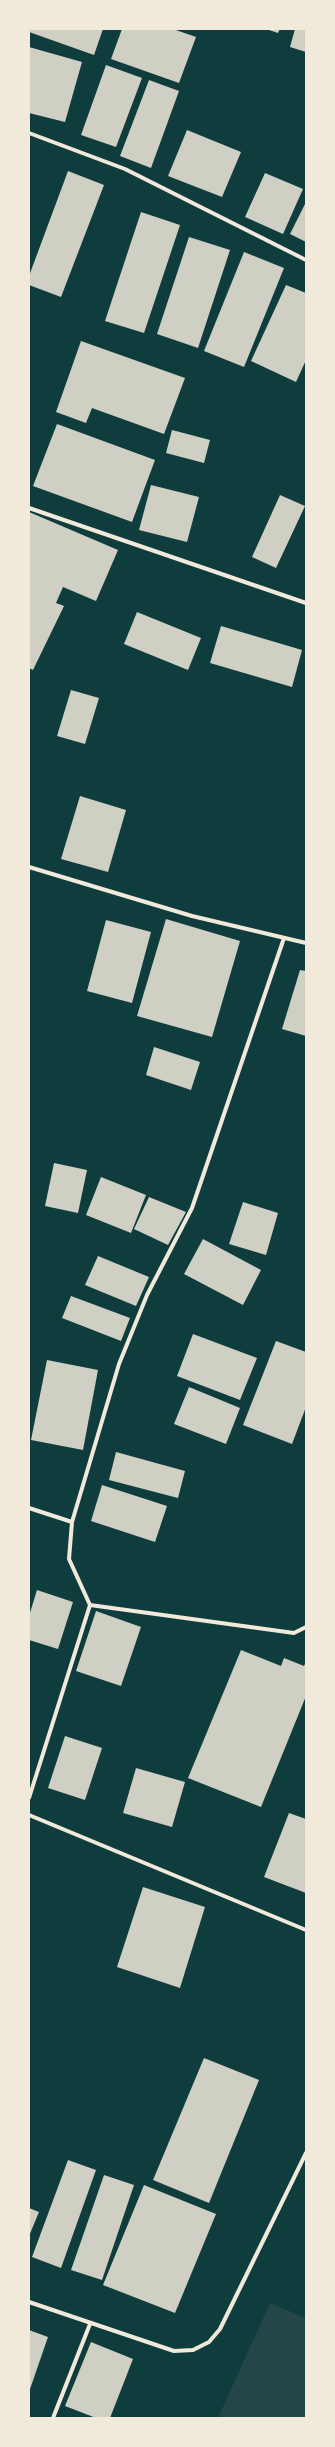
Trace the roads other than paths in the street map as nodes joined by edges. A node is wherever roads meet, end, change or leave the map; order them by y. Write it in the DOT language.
graph roads {
  1 [pos="29,133"];
  2 [pos="306,260"];
  3 [pos="29,508"];
  4 [pos="306,603"];
  5 [pos="29,867"];
  6 [pos="284,938"];
  7 [pos="306,943"];
  8 [pos="29,1508"];
  9 [pos="72,1522"];
  10 [pos="90,1605"];
  11 [pos="306,1628"];
  12 [pos="29,1798"];
  13 [pos="29,1815"];
  14 [pos="306,1930"];
  15 [pos="306,2153"];
  16 [pos="29,2302"];
  17 [pos="90,2324"];
  18 [pos="53,2418"];
  1 -- 2 [label="street"];
  3 -- 4 [label="street"];
  5 -- 6 [label="street"];
  6 -- 7 [label="street"];
  6 -- 9 [label="street"];
  8 -- 9 [label="street"];
  9 -- 10 [label="street"];
  10 -- 11 [label="street"];
  10 -- 12 [label="street"];
  13 -- 14 [label="street"];
  15 -- 17 [label="street"];
  16 -- 17 [label="street"];
  17 -- 18 [label="street"];
}
